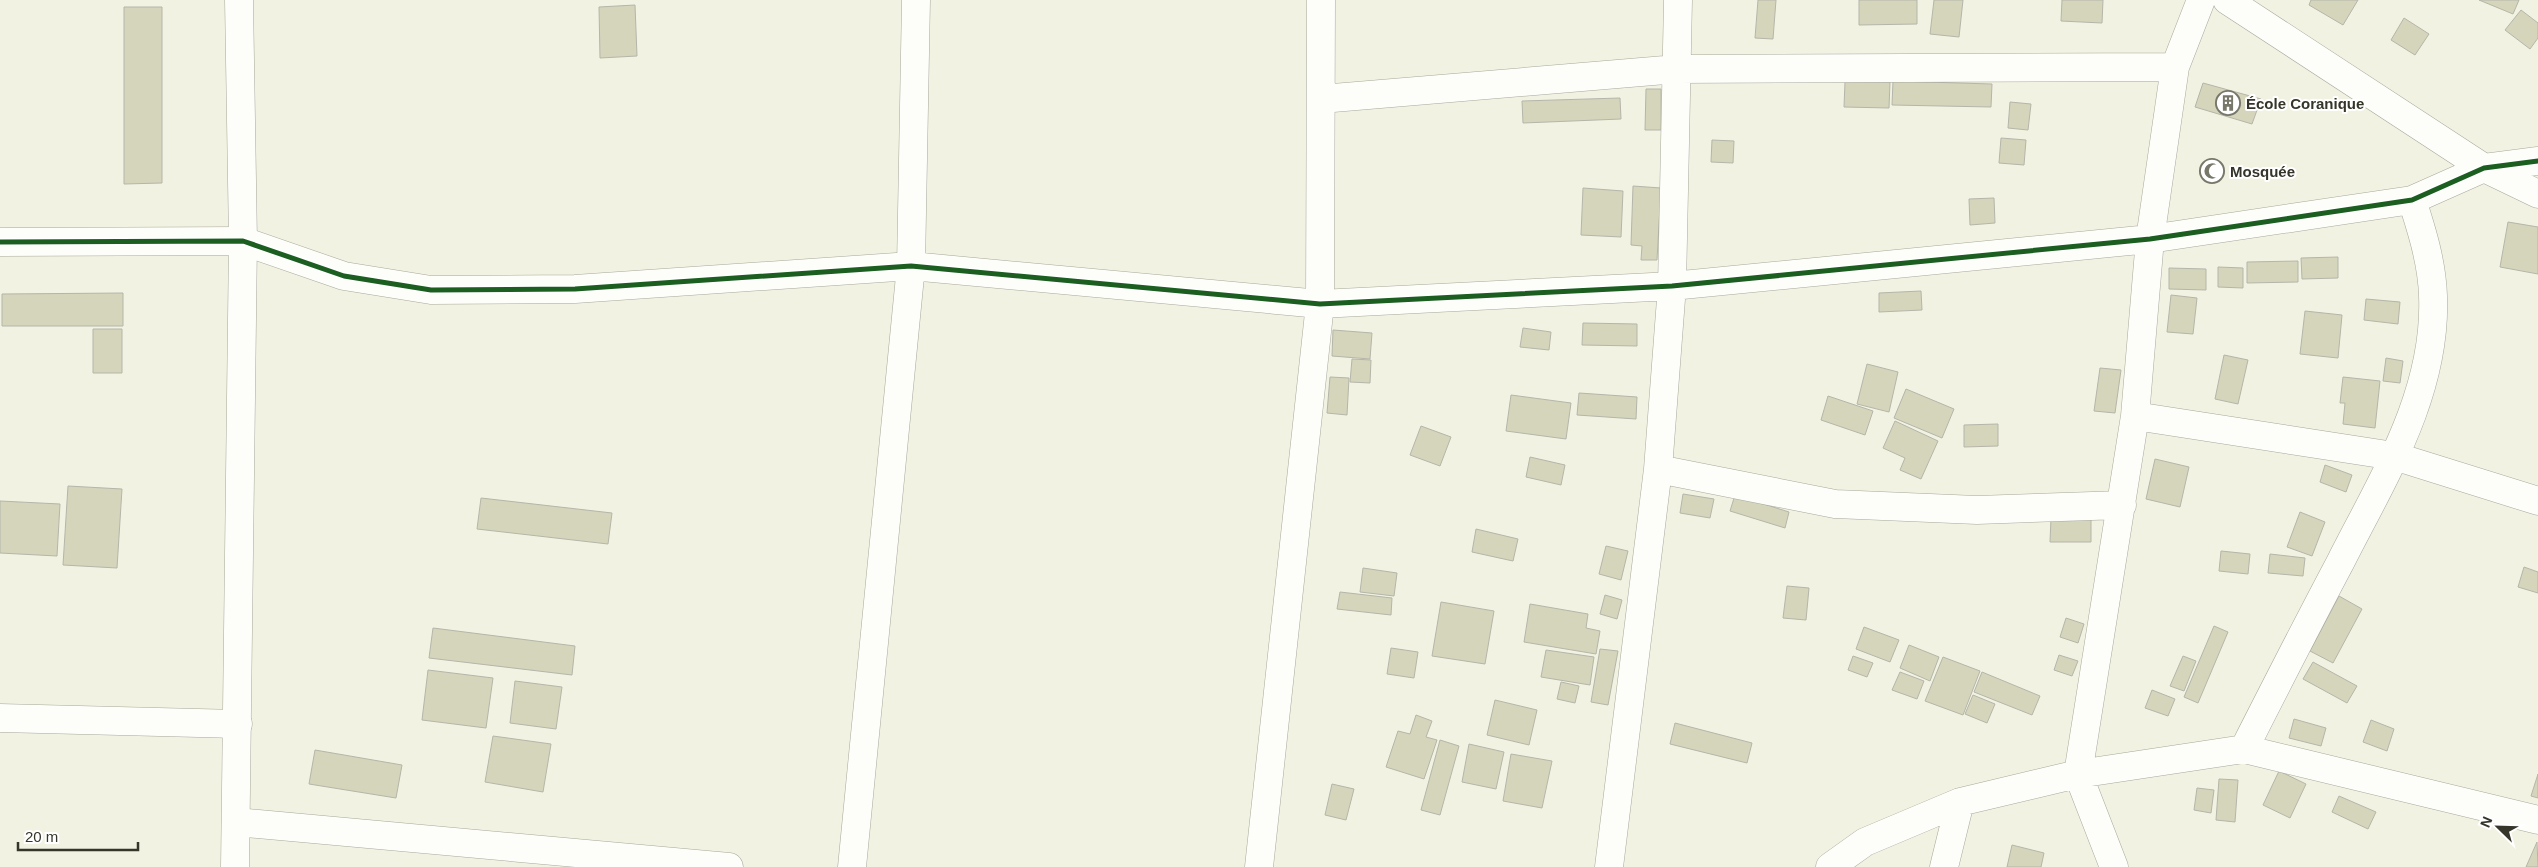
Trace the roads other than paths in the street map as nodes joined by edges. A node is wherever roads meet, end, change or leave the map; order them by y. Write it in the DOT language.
graph roads {
  1 [pos="239,0"];
  2 [pos="916,0"];
  3 [pos="1321,0"];
  4 [pos="1678,0"];
  5 [pos="2201,0"];
  6 [pos="2227,0"];
  7 [pos="2175,67"];
  8 [pos="1677,69"];
  9 [pos="1320,99"];
  10 [pos="2538,161"];
  11 [pos="2484,168"];
  12 [pos="2538,194"];
  13 [pos="2412,200"];
  14 [pos="2150,239"];
  15 [pos="243,241"];
  16 [pos="0,242"];
  17 [pos="911,266"];
  18 [pos="1672,286"];
  19 [pos="1320,304"];
  20 [pos="2135,416"];
  21 [pos="2394,456"];
  22 [pos="1658,469"];
  23 [pos="2538,501"];
  24 [pos="2122,505"];
  25 [pos="0,718"];
  26 [pos="238,724"];
  27 [pos="2244,749"];
  28 [pos="2078,774"];
  29 [pos="1960,802"];
  30 [pos="2538,820"];
  31 [pos="236,822"];
  32 [pos="235,867"];
  33 [pos="729,867"];
  34 [pos="852,867"];
  35 [pos="1258,867"];
  36 [pos="1609,867"];
  37 [pos="1830,867"];
  38 [pos="1944,867"];
  39 [pos="2114,867"];
  1 -- 15 [label="main road"];
  2 -- 17 [label="main road"];
  3 -- 9 [label="main road"];
  4 -- 8 [label="main road"];
  5 -- 7 [label="main road"];
  6 -- 11 [label="main road"];
  7 -- 8 [label="main road"];
  7 -- 14 [label="main road"];
  8 -- 9 [label="main road"];
  8 -- 18 [label="main road"];
  9 -- 19 [label="main road"];
  10 -- 11 [label="main road"];
  11 -- 12 [label="main road"];
  11 -- 13 [label="main road"];
  13 -- 14 [label="main road"];
  13 -- 21 [label="main road"];
  14 -- 18 [label="main road"];
  14 -- 20 [label="main road"];
  15 -- 16 [label="main road"];
  15 -- 17 [label="main road"];
  15 -- 26 [label="main road"];
  17 -- 19 [label="main road"];
  17 -- 34 [label="main road"];
  18 -- 19 [label="main road"];
  18 -- 22 [label="main road"];
  19 -- 35 [label="main road"];
  20 -- 21 [label="main road"];
  20 -- 24 [label="main road"];
  21 -- 23 [label="main road"];
  21 -- 27 [label="main road"];
  22 -- 24 [label="main road"];
  22 -- 36 [label="main road"];
  24 -- 28 [label="main road"];
  25 -- 26 [label="main road"];
  26 -- 31 [label="main road"];
  27 -- 28 [label="main road"];
  27 -- 30 [label="main road"];
  28 -- 29 [label="main road"];
  28 -- 39 [label="main road"];
  29 -- 37 [label="main road"];
  29 -- 38 [label="main road"];
  31 -- 32 [label="main road"];
  31 -- 33 [label="main road"];
}
